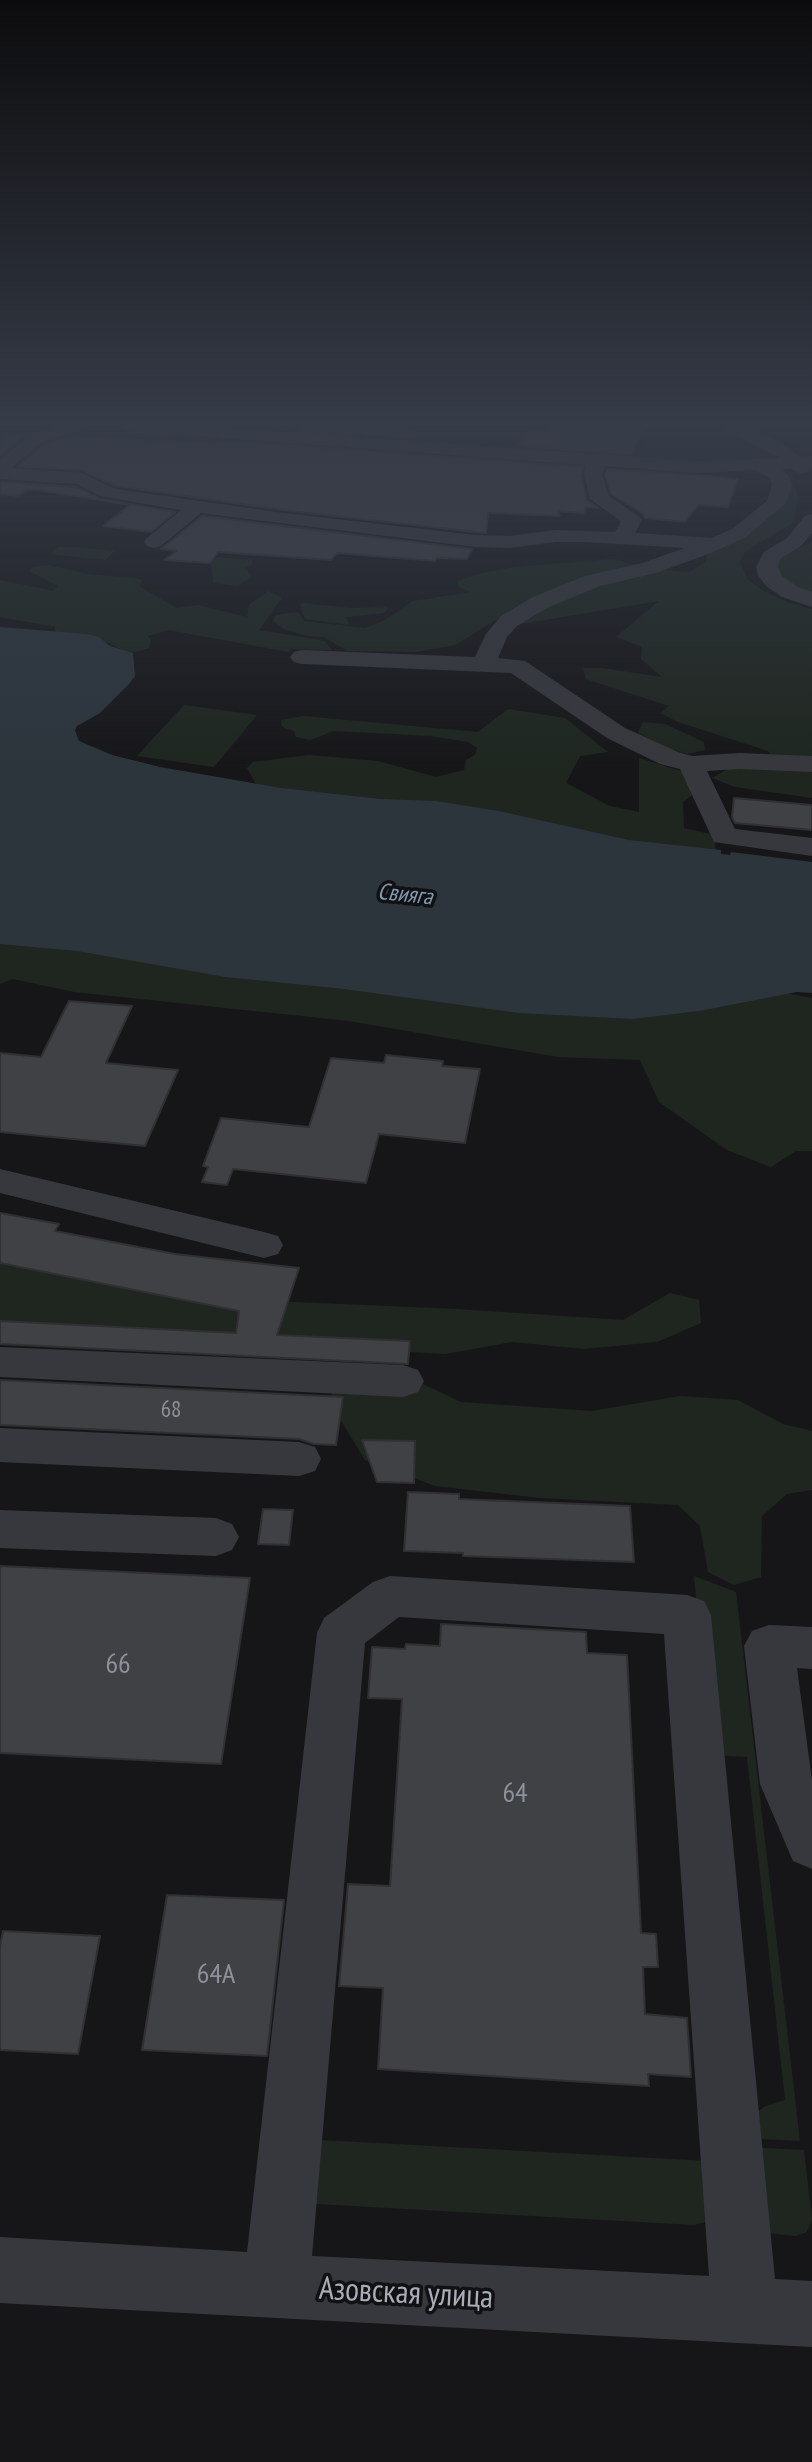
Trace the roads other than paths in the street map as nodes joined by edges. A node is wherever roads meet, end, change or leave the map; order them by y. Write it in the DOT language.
graph roads {
  1 [pos="474,541"];
  2 [pos="518,541"];
  3 [pos="666,541"];
  4 [pos="721,541"];
  5 [pos="795,541"];
  6 [pos="714,544"];
  7 [pos="812,600"];
  8 [pos="302,657"];
  9 [pos="485,664"];
  10 [pos="691,764"];
  11 [pos="812,764"];
  12 [pos="812,847"];
  13 [pos="0,1181"];
  14 [pos="264,1245"];
  15 [pos="0,1362"];
  16 [pos="403,1381"];
  17 [pos="0,1445"];
  18 [pos="299,1459"];
  19 [pos="0,1528"];
  20 [pos="216,1537"];
  21 [pos="812,1648"];
  22 [pos="812,1843"];
  23 [pos="0,2270"];
  24 [pos="276,2287"];
  25 [pos="746,2310"];
  26 [pos="812,2314"];
  1 -- 2 [label="street"];
  3 -- 6 [label="street"];
  4 -- 6 [label="street"];
  5 -- 7 [label="street"];
  6 -- 9 [label="street"];
  8 -- 9 [label="street"];
  9 -- 10 [label="street"];
  10 -- 11 [label="street"];
  10 -- 12 [label="street"];
  13 -- 14 [label="street"];
  15 -- 16 [label="street"];
  17 -- 18 [label="street"];
  19 -- 20 [label="street"];
  21 -- 22 [label="street"];
  23 -- 24 [label="street, Азовская улица"];
  24 -- 25 [label="street, Азовская улица"];
  24 -- 25 [label="street"];
  25 -- 26 [label="street, Азовская улица"];
}
